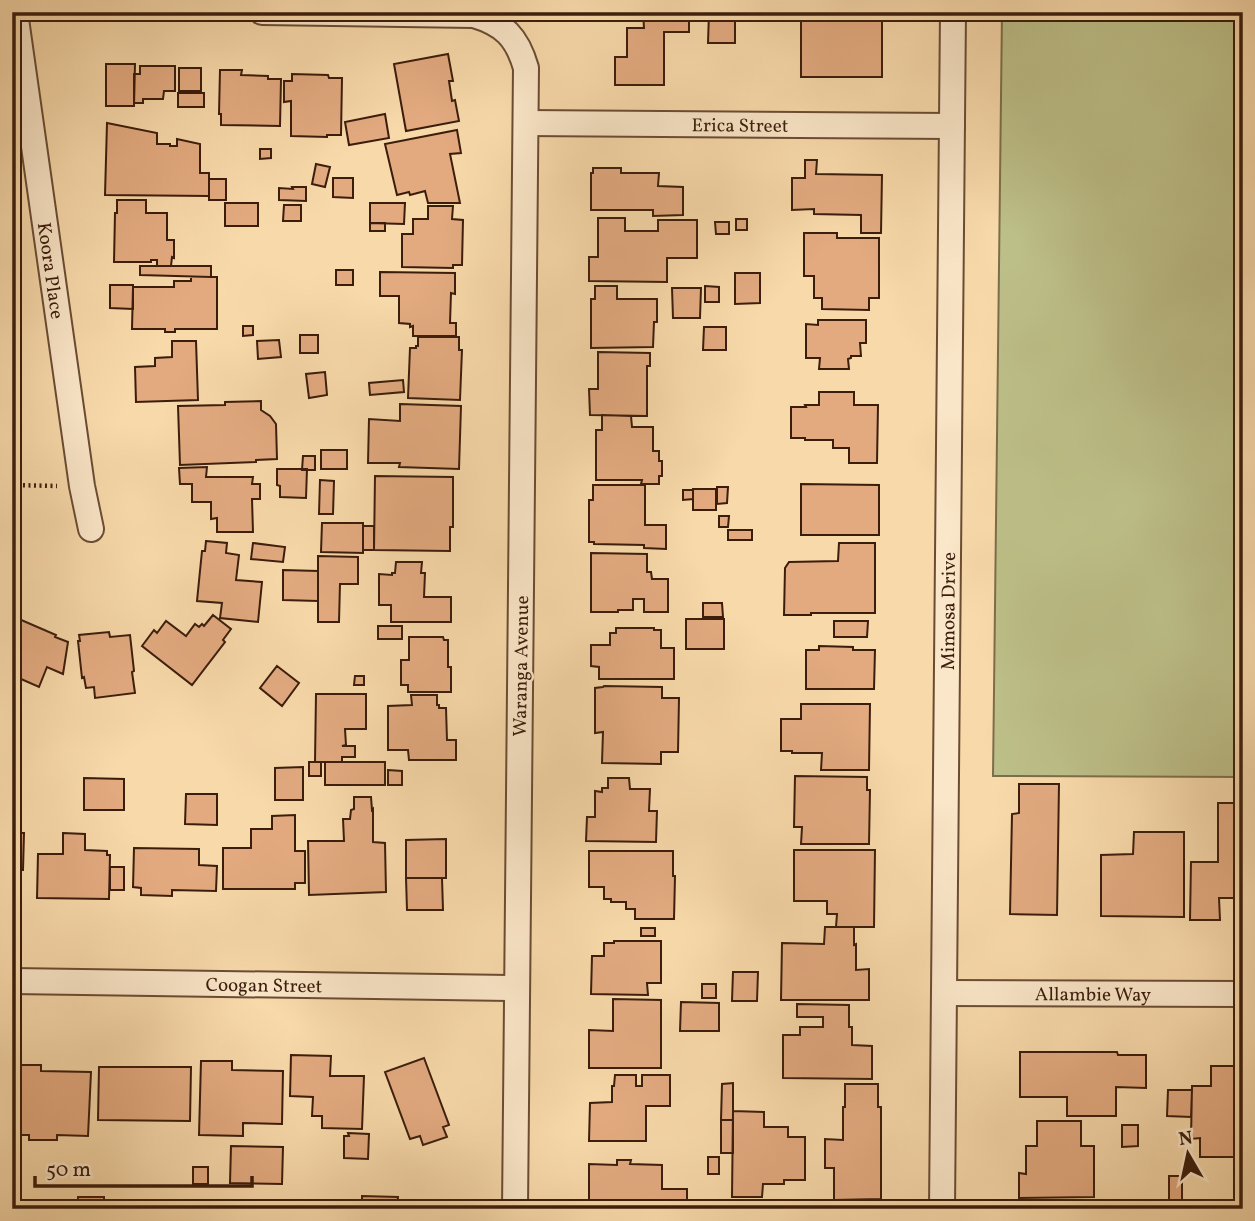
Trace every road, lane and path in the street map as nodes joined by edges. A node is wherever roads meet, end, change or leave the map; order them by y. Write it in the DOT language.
graph roads {
  1 [pos="15,12"];
  2 [pos="261,12"];
  3 [pos="953,12"];
  4 [pos="526,123"];
  5 [pos="952,126"];
  6 [pos="12,485"];
  7 [pos="82,486"];
  8 [pos="91,528"];
  9 [pos="12,981"];
  10 [pos="517,988"];
  11 [pos="944,993"];
  12 [pos="1243,994"];
  13 [pos="515,1209"];
  14 [pos="942,1209"];
  1 -- 7 [label="street, Koora Place"];
  2 -- 4 [label="street, Waranga Avenue"];
  3 -- 5 [label="street, Mimosa Drive"];
  4 -- 5 [label="street, Erica Street"];
  4 -- 10 [label="street, Waranga Avenue"];
  5 -- 11 [label="street, Mimosa Drive"];
  6 -- 7 [label="path"];
  7 -- 8 [label="street, Koora Place"];
  9 -- 10 [label="street, Coogan Street"];
  10 -- 13 [label="street, Waranga Avenue"];
  11 -- 12 [label="street, Allambie Way"];
  11 -- 14 [label="street, Mimosa Drive"];
}
